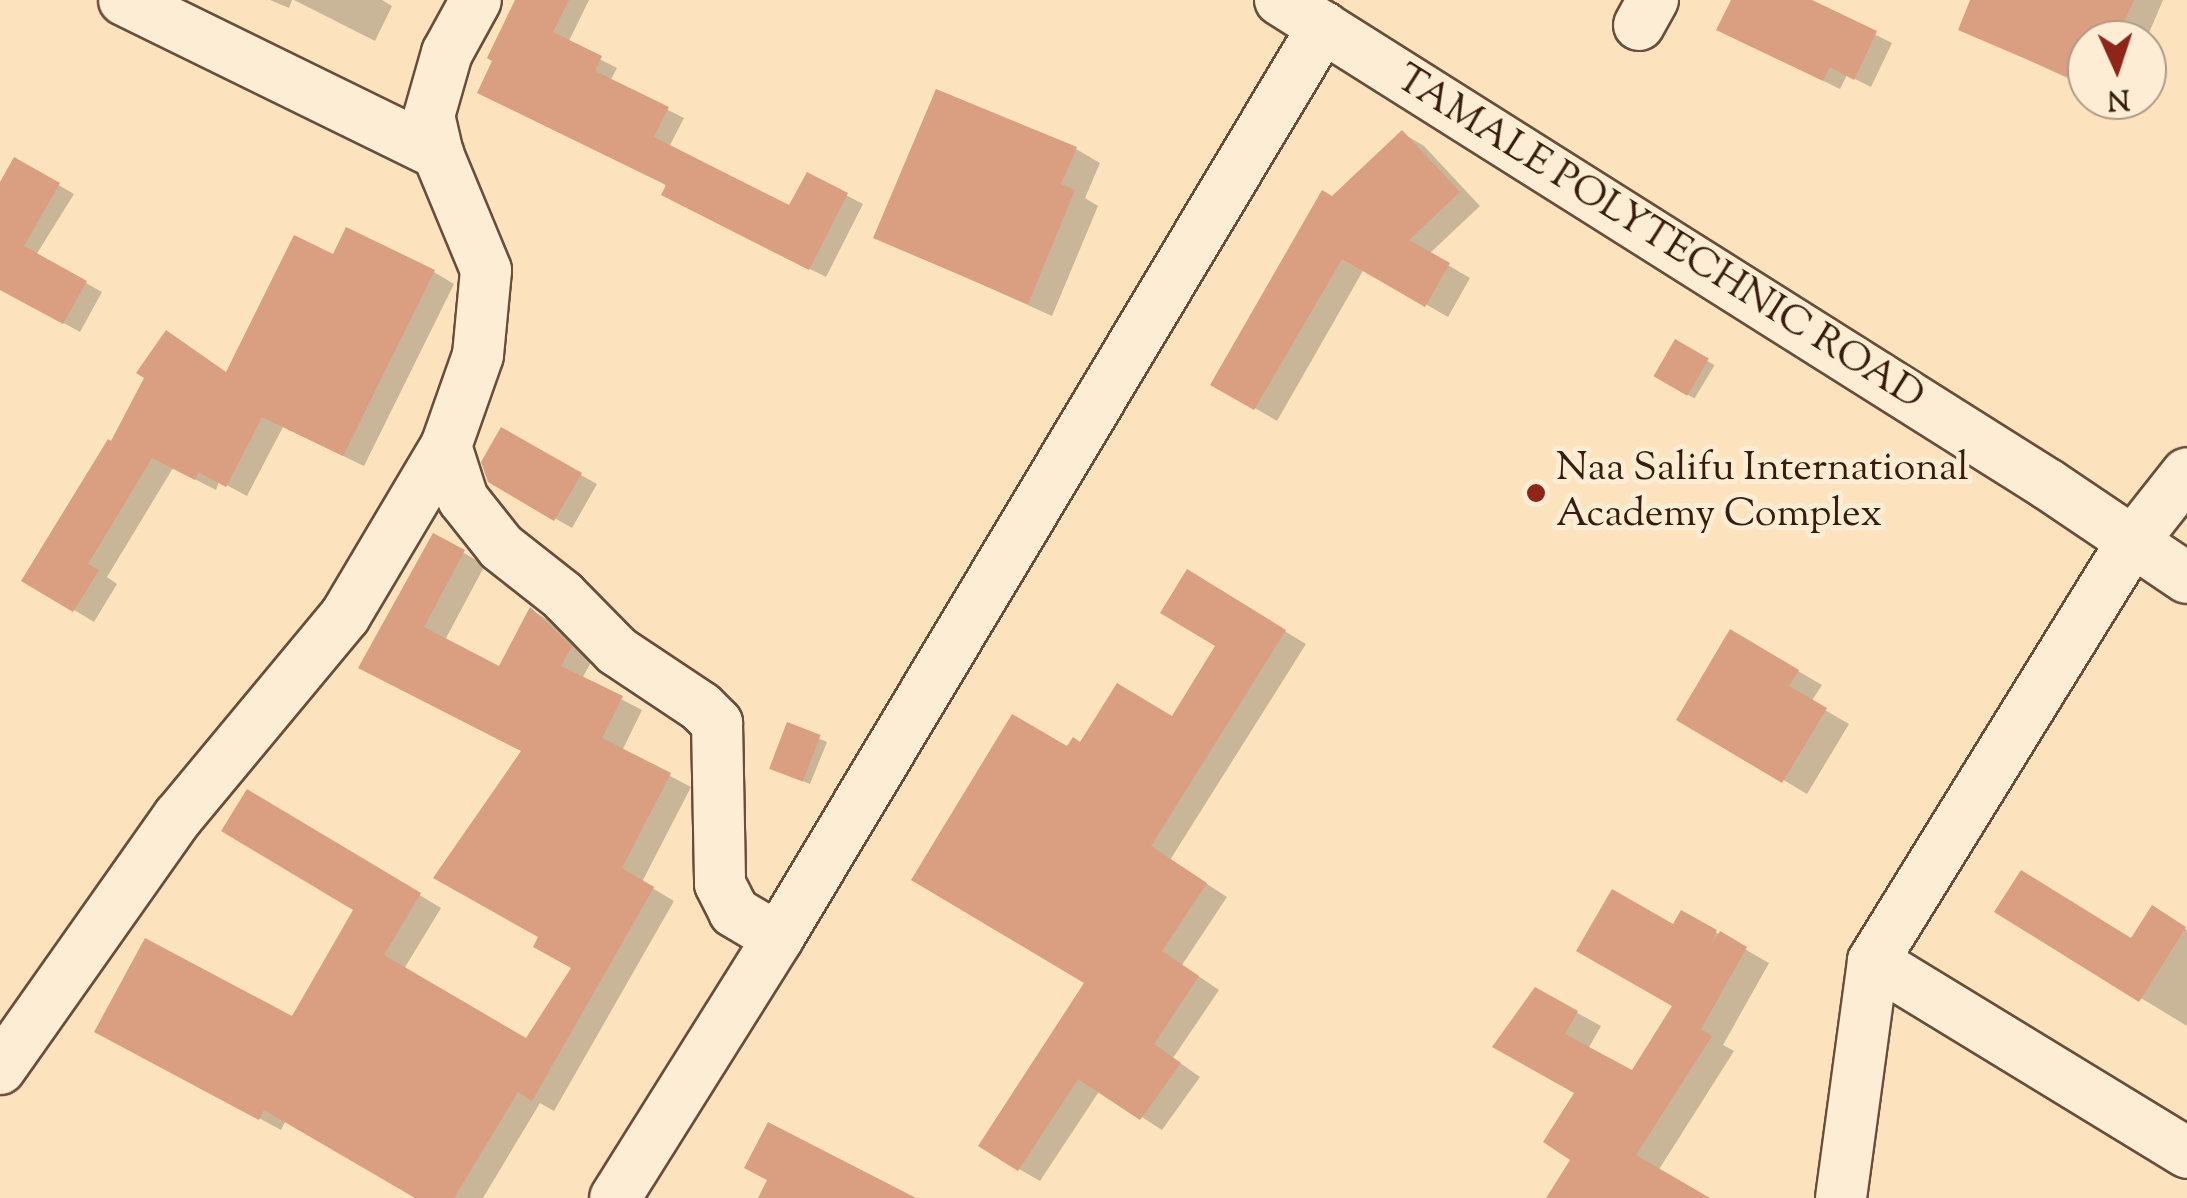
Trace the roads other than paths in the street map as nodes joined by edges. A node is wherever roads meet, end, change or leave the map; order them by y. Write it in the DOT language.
graph roads {
  1 [pos="124,0"];
  2 [pos="476,0"];
  3 [pos="1280,0"];
  4 [pos="1323,28"];
  5 [pos="438,154"];
  6 [pos="446,446"];
  7 [pos="2187,474"];
  8 [pos="2131,544"];
  9 [pos="2187,578"];
  10 [pos="778,938"];
  11 [pos="1873,961"];
  12 [pos="0,1069"];
  13 [pos="2187,1153"];
  14 [pos="615,1198"];
  15 [pos="1841,1198"];
  1 -- 5 [label="street"];
  2 -- 5 [label="street"];
  3 -- 4 [label="street, TAMALE POLYTECHNIC ROAD"];
  4 -- 8 [label="street, TAMALE POLYTECHNIC ROAD"];
  4 -- 10 [label="street"];
  5 -- 6 [label="street"];
  6 -- 10 [label="street"];
  6 -- 12 [label="street"];
  7 -- 8 [label="street"];
  8 -- 9 [label="street, TAMALE POLYTECHNIC ROAD"];
  8 -- 11 [label="street"];
  10 -- 14 [label="street"];
  11 -- 13 [label="street"];
  11 -- 15 [label="street"];
}
